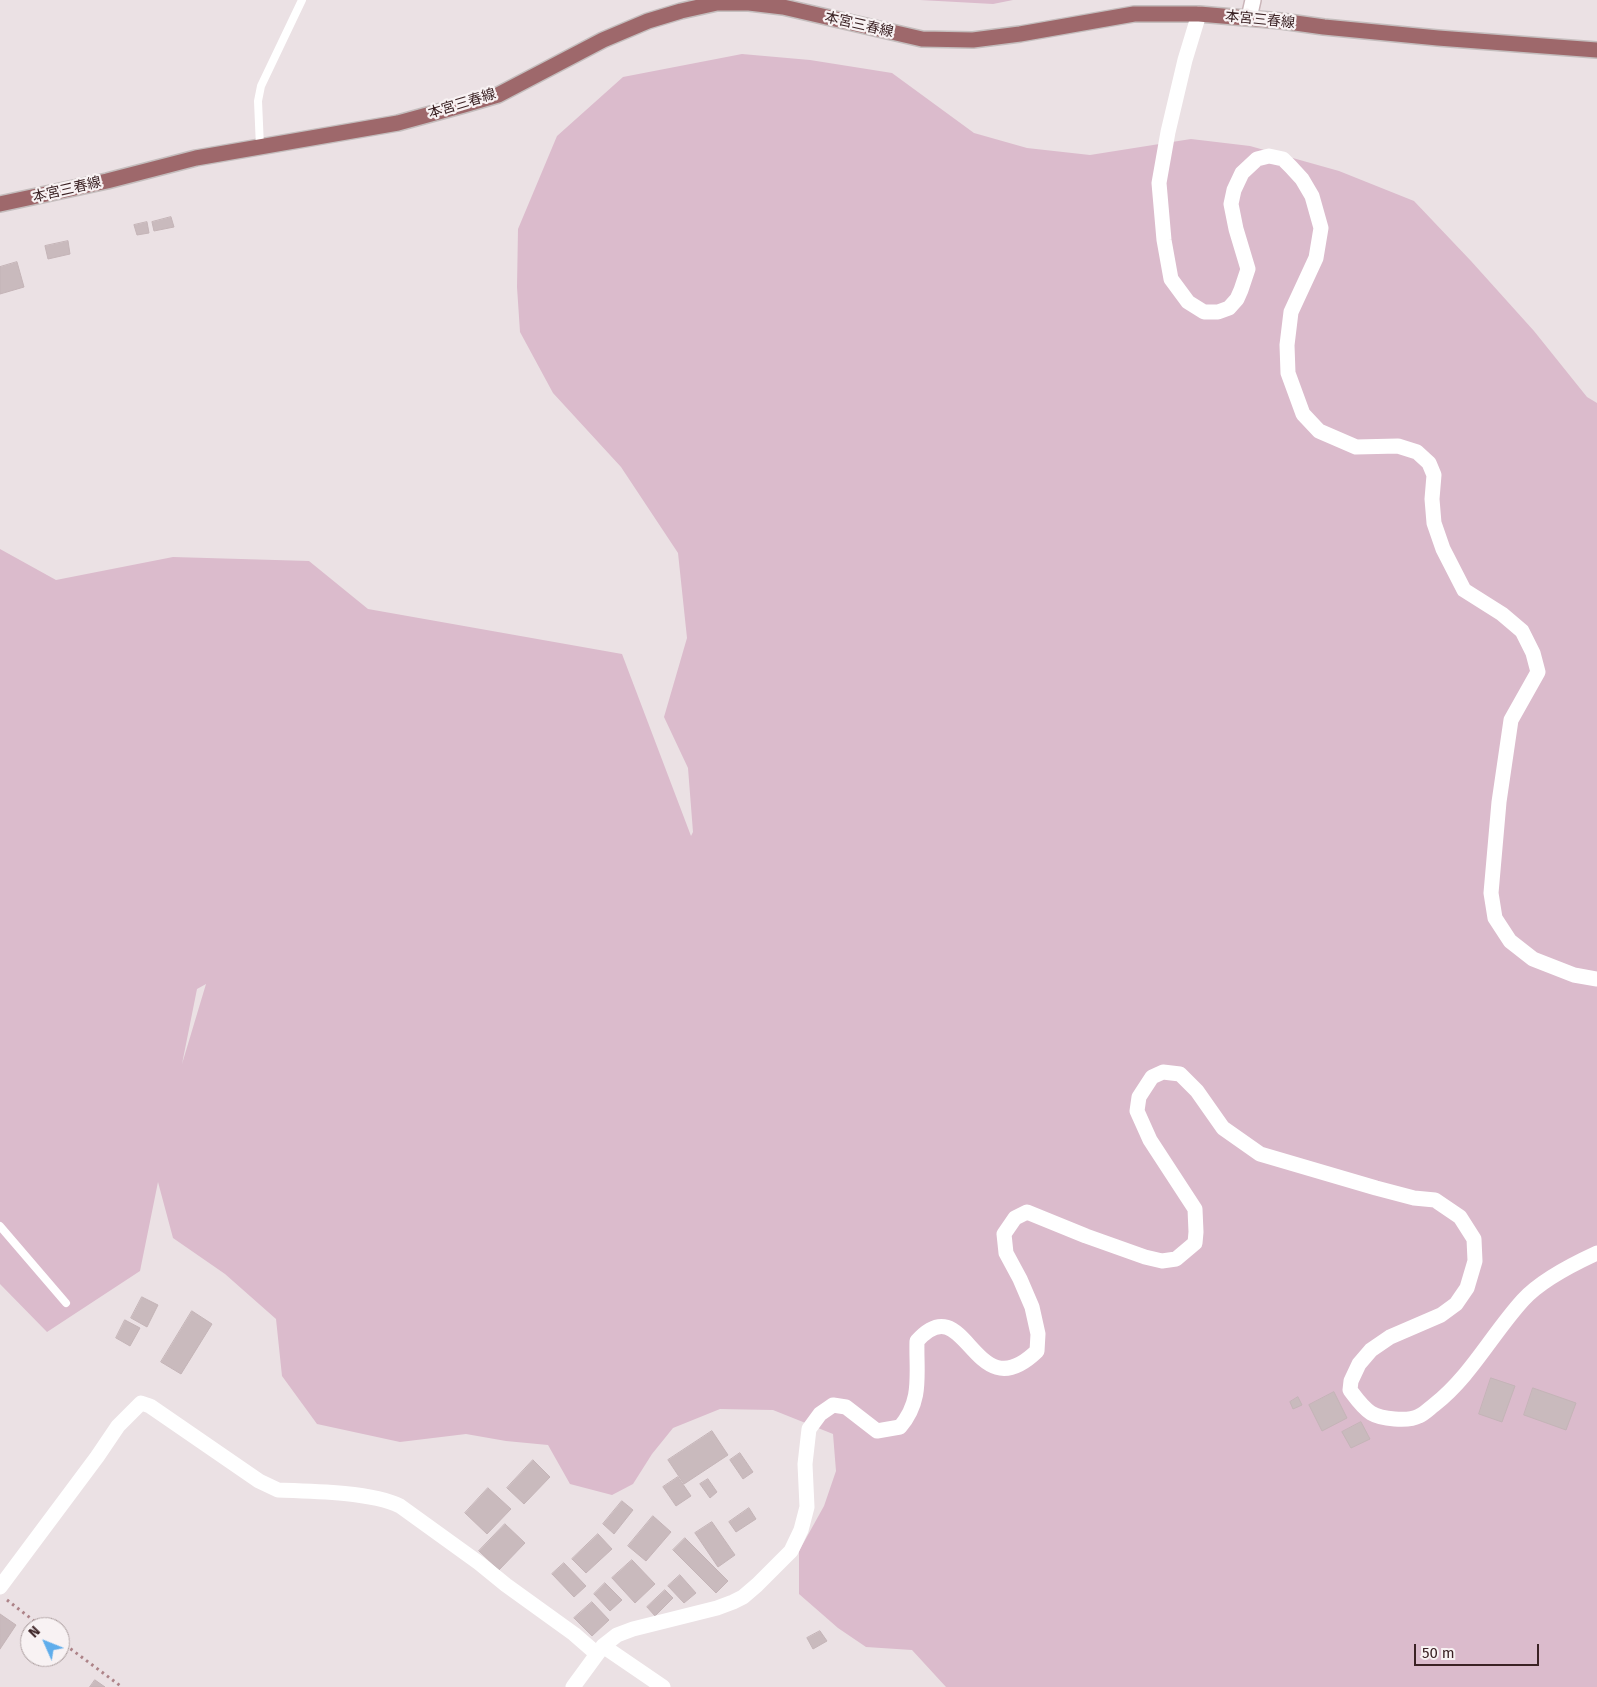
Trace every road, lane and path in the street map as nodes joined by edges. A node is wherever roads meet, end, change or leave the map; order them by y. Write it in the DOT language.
graph roads {
  1 [pos="302,0"];
  2 [pos="1253,0"];
  3 [pos="1200,14"];
  4 [pos="1249,18"];
  5 [pos="1597,50"];
  6 [pos="260,147"];
  7 [pos="0,204"];
  8 [pos="1597,979"];
  9 [pos="0,1226"];
  10 [pos="1597,1253"];
  11 [pos="66,1303"];
  12 [pos="0,1587"];
  13 [pos="0,1595"];
  14 [pos="29,1617"];
  15 [pos="70,1648"];
  16 [pos="600,1650"];
  17 [pos="122,1687"];
  18 [pos="573,1687"];
  19 [pos="663,1687"];
  1 -- 6 [label="lane"];
  2 -- 4 [label="street"];
  3 -- 4 [label="main road, 本宮三春線"];
  3 -- 6 [label="main road, 本宮三春線"];
  3 -- 8 [label="street"];
  4 -- 5 [label="main road, 本宮三春線"];
  6 -- 7 [label="main road, 本宮三春線"];
  9 -- 11 [label="lane"];
  10 -- 16 [label="street"];
  12 -- 16 [label="street"];
  13 -- 14 [label="path"];
  15 -- 17 [label="path"];
  16 -- 18 [label="street"];
  16 -- 19 [label="street"];
}
